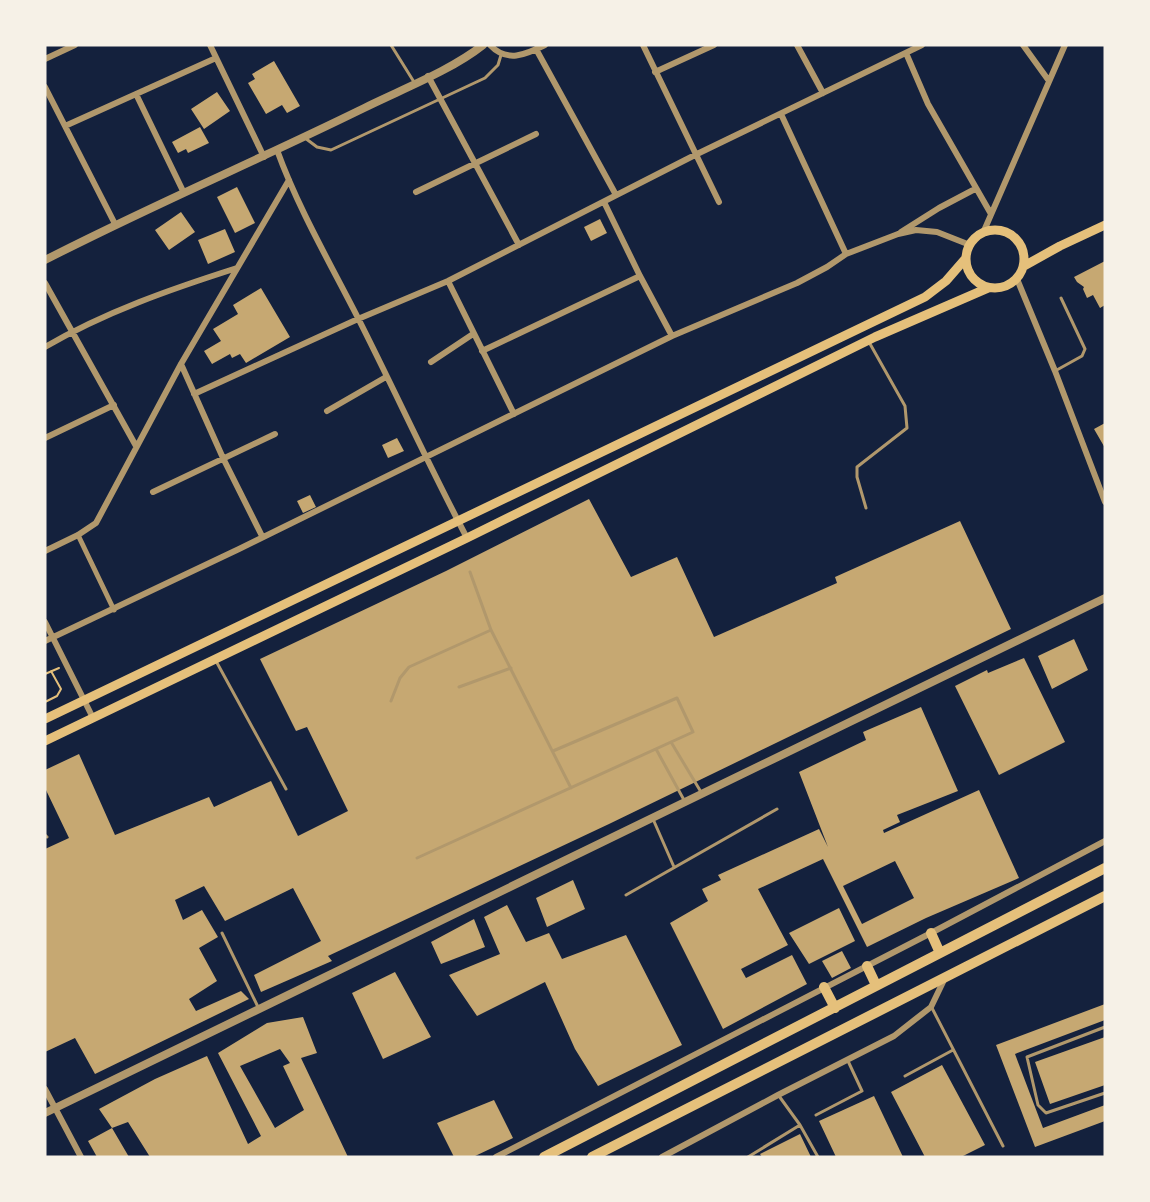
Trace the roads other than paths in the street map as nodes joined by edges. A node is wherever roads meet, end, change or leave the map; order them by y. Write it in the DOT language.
graph roads {
  1 [pos="75,45"];
  2 [pos="210,45"];
  3 [pos="391,45"];
  4 [pos="483,45"];
  5 [pos="490,45"];
  6 [pos="544,45"];
  7 [pos="643,45"];
  8 [pos="714,45"];
  9 [pos="797,45"];
  10 [pos="922,45"];
  11 [pos="1023,45"];
  12 [pos="1065,45"];
  13 [pos="536,49"];
  14 [pos="906,53"];
  15 [pos="501,55"];
  16 [pos="216,58"];
  17 [pos="45,59"];
  18 [pos="655,72"];
  19 [pos="428,76"];
  20 [pos="1049,81"];
  21 [pos="414,83"];
  22 [pos="45,87"];
  23 [pos="823,93"];
  24 [pos="136,94"];
  25 [pos="440,98"];
  26 [pos="781,114"];
  27 [pos="65,126"];
  28 [pos="536,134"];
  29 [pos="303,137"];
  30 [pos="277,150"];
  31 [pos="695,155"];
  32 [pos="264,157"];
  33 [pos="474,163"];
  34 [pos="289,180"];
  35 [pos="975,189"];
  36 [pos="183,191"];
  37 [pos="416,192"];
  38 [pos="616,195"];
  39 [pos="604,202"];
  40 [pos="718,202"];
  41 [pos="991,214"];
  42 [pos="115,224"];
  43 [pos="1105,225"];
  44 [pos="983,233"];
  45 [pos="898,234"];
  46 [pos="519,245"];
  47 [pos="970,245"];
  48 [pos="846,254"];
  49 [pos="966,258"];
  50 [pos="45,260"];
  51 [pos="1024,266"];
  52 [pos="237,268"];
  53 [pos="640,276"];
  54 [pos="1017,279"];
  55 [pos="448,281"];
  56 [pos="45,283"];
  57 [pos="988,288"];
  58 [pos="1061,298"];
  59 [pos="358,319"];
  60 [pos="73,330"];
  61 [pos="473,334"];
  62 [pos="672,336"];
  63 [pos="868,341"];
  64 [pos="45,346"];
  65 [pos="482,351"];
  66 [pos="431,362"];
  67 [pos="181,363"];
  68 [pos="1055,370"];
  69 [pos="386,377"];
  70 [pos="194,394"];
  71 [pos="114,405"];
  72 [pos="327,411"];
  73 [pos="514,414"];
  74 [pos="275,434"];
  75 [pos="45,438"];
  76 [pos="136,446"];
  77 [pos="426,457"];
  78 [pos="223,458"];
  79 [pos="153,492"];
  80 [pos="1105,502"];
  81 [pos="866,508"];
  82 [pos="457,520"];
  83 [pos="78,535"];
  84 [pos="262,536"];
  85 [pos="467,538"];
  86 [pos="45,550"];
  87 [pos="470,572"];
  88 [pos="1105,598"];
  89 [pos="114,610"];
  90 [pos="45,622"];
  91 [pos="491,630"];
  92 [pos="53,638"];
  93 [pos="45,641"];
  94 [pos="215,659"];
  95 [pos="511,668"];
  96 [pos="459,687"];
  97 [pos="85,700"];
  98 [pos="391,701"];
  99 [pos="93,718"];
  100 [pos="45,719"];
  101 [pos="45,741"];
  102 [pos="671,742"];
  103 [pos="656,749"];
  104 [pos="553,751"];
  105 [pos="571,788"];
  106 [pos="286,789"];
  107 [pos="702,793"];
  108 [pos="685,801"];
  109 [pos="777,809"];
  110 [pos="652,818"];
  111 [pos="1105,841"];
  112 [pos="417,858"];
  113 [pos="674,867"];
  114 [pos="1105,868"];
  115 [pos="626,895"];
  116 [pos="1105,896"];
  117 [pos="222,933"];
  118 [pos="931,933"];
  119 [pos="940,953"];
  120 [pos="867,966"];
  121 [pos="945,977"];
  122 [pos="876,985"];
  123 [pos="824,987"];
  124 [pos="931,1007"];
  125 [pos="259,1008"];
  126 [pos="835,1008"];
  127 [pos="1105,1027"];
  128 [pos="953,1050"];
  129 [pos="847,1060"];
  130 [pos="905,1076"];
  131 [pos="46,1091"];
  132 [pos="1105,1094"];
  133 [pos="778,1095"];
  134 [pos="55,1108"];
  135 [pos="45,1113"];
  136 [pos="816,1115"];
  137 [pos="800,1125"];
  138 [pos="1003,1146"];
  139 [pos="81,1157"];
  140 [pos="496,1157"];
  141 [pos="544,1157"];
  142 [pos="592,1157"];
  143 [pos="662,1157"];
  144 [pos="748,1157"];
  145 [pos="818,1157"];
  1 -- 17 [label="street"];
  2 -- 16 [label="street"];
  3 -- 21 [label="lane"];
  4 -- 19 [label="street"];
  5 -- 15 [label="street"];
  6 -- 13 [label="street"];
  7 -- 18 [label="street"];
  8 -- 18 [label="street"];
  9 -- 23 [label="street"];
  10 -- 14 [label="street"];
  11 -- 20 [label="street"];
  12 -- 20 [label="street"];
  13 -- 15 [label="street"];
  13 -- 38 [label="street"];
  14 -- 23 [label="street"];
  14 -- 35 [label="street"];
  15 -- 25 [label="lane"];
  16 -- 24 [label="street"];
  16 -- 32 [label="street"];
  18 -- 31 [label="street"];
  19 -- 21 [label="street"];
  19 -- 25 [label="street"];
  20 -- 41 [label="street"];
  21 -- 29 [label="street"];
  22 -- 27 [label="street"];
  23 -- 26 [label="street"];
  24 -- 27 [label="street"];
  24 -- 36 [label="street"];
  25 -- 29 [label="lane"];
  25 -- 33 [label="street"];
  26 -- 31 [label="street"];
  26 -- 48 [label="street"];
  27 -- 42 [label="street"];
  28 -- 33 [label="street"];
  29 -- 30 [label="street"];
  30 -- 32 [label="street"];
  30 -- 34 [label="street"];
  31 -- 38 [label="street"];
  31 -- 40 [label="street"];
  32 -- 36 [label="street"];
  33 -- 37 [label="street"];
  33 -- 46 [label="street"];
  34 -- 52 [label="street"];
  34 -- 59 [label="street"];
  35 -- 41 [label="street"];
  35 -- 45 [label="street"];
  36 -- 42 [label="street"];
  38 -- 39 [label="street"];
  39 -- 46 [label="street"];
  39 -- 53 [label="street"];
  41 -- 44 [label="street"];
  42 -- 50 [label="street"];
  43 -- 51 [label="main road"];
  44 -- 47 [label="main road"];
  44 -- 51 [label="main road"];
  45 -- 47 [label="street"];
  45 -- 48 [label="street"];
  46 -- 55 [label="street"];
  47 -- 49 [label="main road"];
  48 -- 62 [label="street"];
  49 -- 57 [label="main road"];
  49 -- 82 [label="main road"];
  51 -- 54 [label="main road"];
  52 -- 60 [label="street"];
  52 -- 67 [label="street"];
  53 -- 62 [label="street"];
  53 -- 65 [label="street"];
  54 -- 57 [label="main road"];
  54 -- 68 [label="street"];
  55 -- 59 [label="street"];
  55 -- 61 [label="street"];
  56 -- 60 [label="street"];
  57 -- 63 [label="main road"];
  58 -- 68 [label="lane"];
  59 -- 69 [label="street"];
  59 -- 70 [label="street"];
  60 -- 64 [label="street"];
  60 -- 71 [label="street"];
  61 -- 65 [label="street"];
  61 -- 66 [label="street"];
  62 -- 73 [label="street"];
  63 -- 81 [label="lane"];
  63 -- 85 [label="main road"];
  65 -- 73 [label="street"];
  67 -- 70 [label="street"];
  67 -- 76 [label="street"];
  68 -- 80 [label="street"];
  69 -- 72 [label="street"];
  69 -- 77 [label="street"];
  70 -- 78 [label="street"];
  71 -- 75 [label="street"];
  71 -- 76 [label="street"];
  73 -- 77 [label="street"];
  74 -- 78 [label="street"];
  76 -- 83 [label="street"];
  77 -- 82 [label="street"];
  77 -- 84 [label="street"];
  78 -- 79 [label="street"];
  78 -- 84 [label="street"];
  82 -- 85 [label="street"];
  82 -- 97 [label="main road"];
  83 -- 86 [label="street"];
  83 -- 89 [label="street"];
  84 -- 89 [label="street"];
  85 -- 94 [label="main road"];
  87 -- 91 [label="lane"];
  88 -- 107 [label="street"];
  89 -- 92 [label="street"];
  90 -- 92 [label="street"];
  91 -- 95 [label="lane"];
  91 -- 98 [label="lane"];
  92 -- 93 [label="street"];
  92 -- 97 [label="street"];
  94 -- 99 [label="main road"];
  94 -- 106 [label="lane"];
  95 -- 96 [label="lane"];
  95 -- 104 [label="lane"];
  97 -- 99 [label="street"];
  97 -- 100 [label="main road"];
  99 -- 101 [label="main road"];
  102 -- 103 [label="lane"];
  102 -- 104 [label="lane"];
  102 -- 107 [label="lane"];
  103 -- 105 [label="lane"];
  103 -- 108 [label="lane"];
  104 -- 105 [label="lane"];
  105 -- 112 [label="lane"];
  107 -- 108 [label="street"];
  108 -- 110 [label="street"];
  109 -- 113 [label="lane"];
  110 -- 113 [label="lane"];
  110 -- 125 [label="street"];
  111 -- 118 [label="street"];
  113 -- 115 [label="lane"];
  114 -- 119 [label="main road"];
  116 -- 121 [label="main road"];
  117 -- 125 [label="lane"];
  118 -- 119 [label="main road"];
  118 -- 120 [label="street"];
  119 -- 122 [label="main road"];
  120 -- 122 [label="main road"];
  120 -- 123 [label="street"];
  121 -- 124 [label="street"];
  121 -- 142 [label="main road"];
  122 -- 126 [label="main road"];
  123 -- 126 [label="main road"];
  123 -- 140 [label="street"];
  124 -- 128 [label="lane"];
  124 -- 129 [label="street"];
  125 -- 134 [label="street"];
  126 -- 141 [label="main road"];
  127 -- 132 [label="lane"];
  128 -- 130 [label="lane"];
  128 -- 138 [label="lane"];
  129 -- 133 [label="street"];
  129 -- 136 [label="lane"];
  131 -- 134 [label="street"];
  133 -- 137 [label="lane"];
  133 -- 143 [label="street"];
  134 -- 135 [label="street"];
  134 -- 139 [label="street"];
  137 -- 144 [label="lane"];
  137 -- 145 [label="lane"];
}
